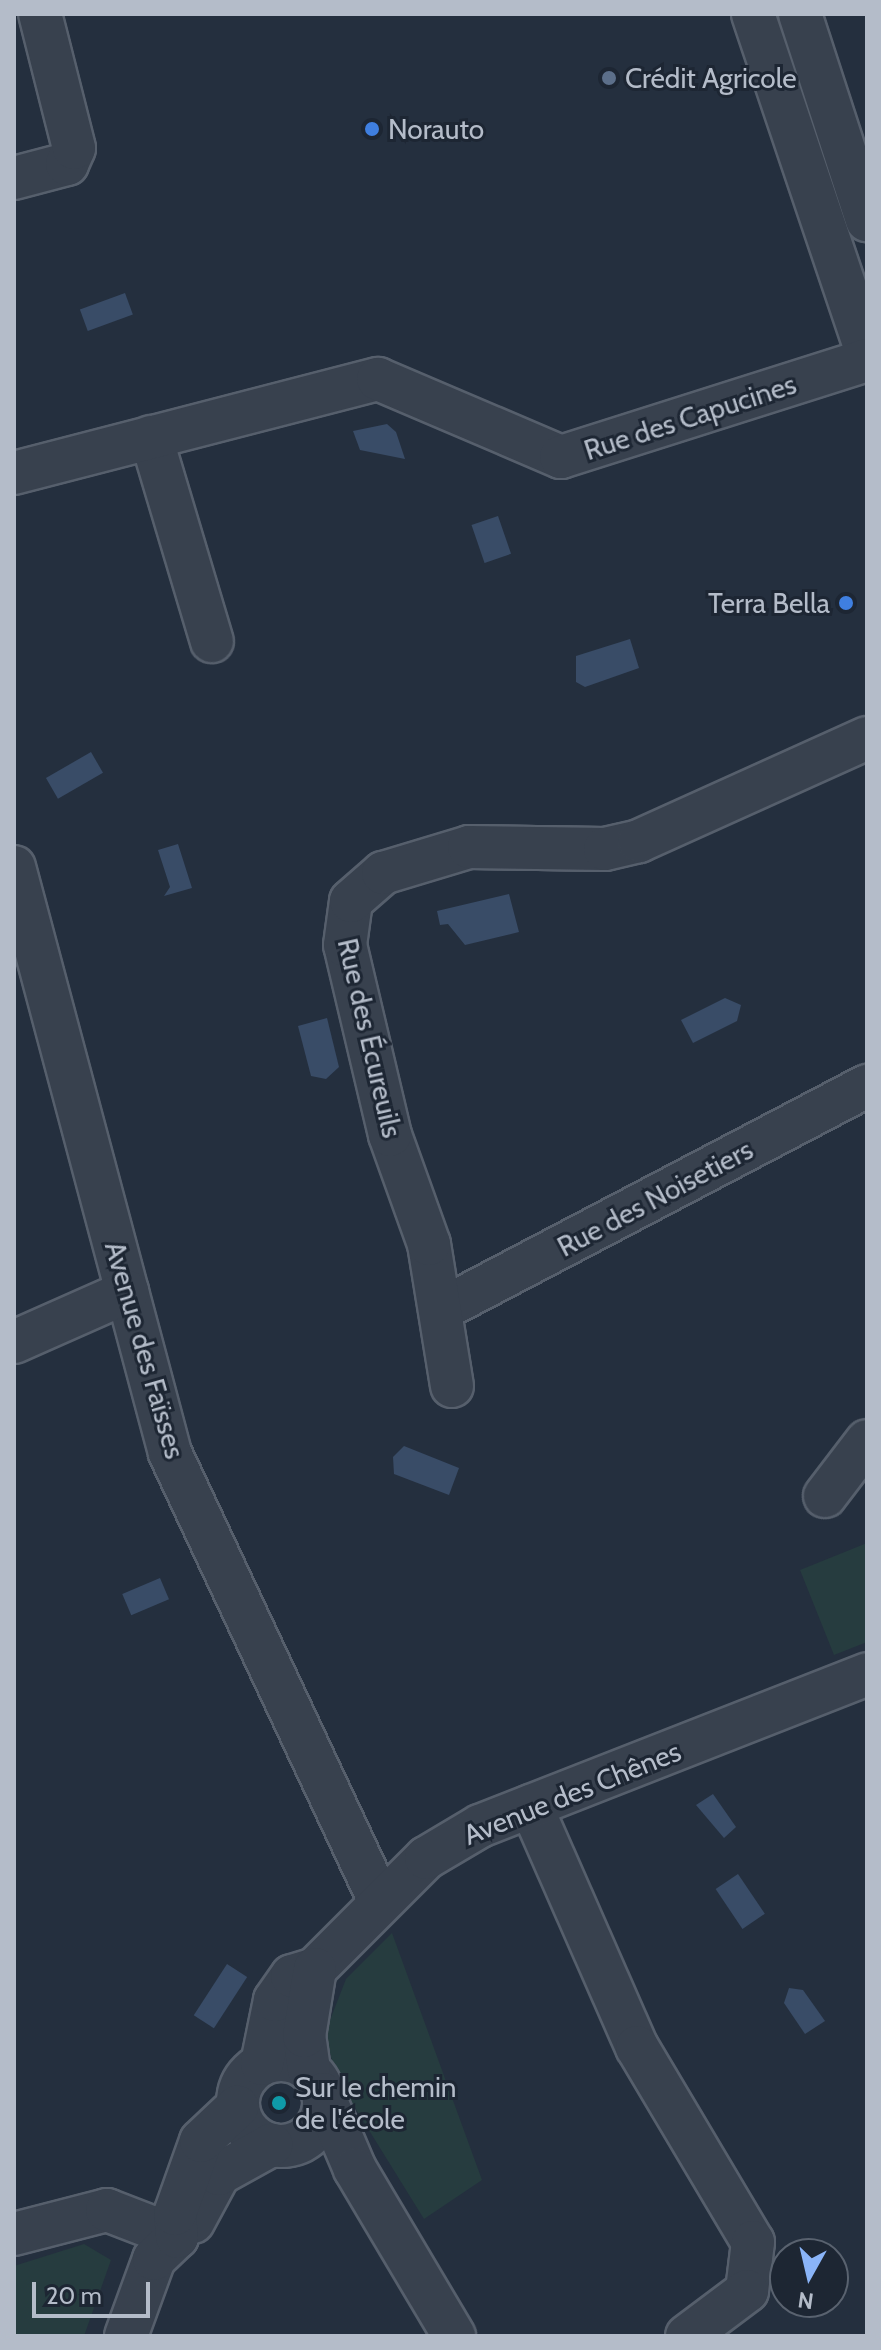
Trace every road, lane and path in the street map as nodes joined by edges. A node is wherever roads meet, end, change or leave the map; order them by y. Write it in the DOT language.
graph roads {
  1 [pos="40,14"];
  2 [pos="753,14"];
  3 [pos="800,14"];
  4 [pos="14,178"];
  5 [pos="867,220"];
  6 [pos="867,353"];
  7 [pos="867,360"];
  8 [pos="151,437"];
  9 [pos="14,473"];
  10 [pos="212,641"];
  11 [pos="867,738"];
  12 [pos="14,867"];
  13 [pos="867,1086"];
  14 [pos="127,1292"];
  15 [pos="442,1309"];
  16 [pos="14,1342"];
  17 [pos="452,1386"];
  18 [pos="867,1441"];
  19 [pos="825,1496"];
  20 [pos="867,1674"];
  21 [pos="531,1806"];
  22 [pos="378,1898"];
  23 [pos="315,1969"];
  24 [pos="262,2064"];
  25 [pos="316,2082"];
  26 [pos="237,2107"];
  27 [pos="283,2145"];
  28 [pos="355,2169"];
  29 [pos="14,2234"];
  30 [pos="177,2237"];
  31 [pos="126,2336"];
  32 [pos="154,2336"];
  33 [pos="454,2336"];
  34 [pos="687,2336"];
  1 -- 4 [label="street"];
  2 -- 6 [label="street"];
  3 -- 5 [label="street"];
  7 -- 8 [label="street, Rue des Capucines"];
  8 -- 9 [label="street, Rue des Capucines"];
  8 -- 10 [label="street"];
  11 -- 15 [label="street, Rue des Écureuils"];
  12 -- 14 [label="street, Avenue des Faïsses"];
  13 -- 15 [label="street, Rue des Noisetiers"];
  14 -- 16 [label="street"];
  14 -- 22 [label="street, Avenue des Faïsses"];
  15 -- 17 [label="street, Rue des Écureuils"];
  18 -- 19 [label="street"];
  20 -- 21 [label="street, Avenue des Chênes"];
  21 -- 22 [label="street, Avenue des Chênes"];
  21 -- 34 [label="street"];
  22 -- 23 [label="street, Avenue des Chênes"];
  23 -- 24 [label="street, Avenue des Chênes"];
  23 -- 25 [label="street"];
  24 -- 25 [label="street"];
  24 -- 26 [label="street"];
  25 -- 27 [label="street"];
  25 -- 28 [label="street"];
  26 -- 27 [label="street"];
  26 -- 30 [label="street"];
  27 -- 28 [label="street"];
  27 -- 30 [label="street"];
  28 -- 33 [label="street"];
  29 -- 30 [label="street"];
  30 -- 31 [label="street"];
  30 -- 32 [label="street"];
}
